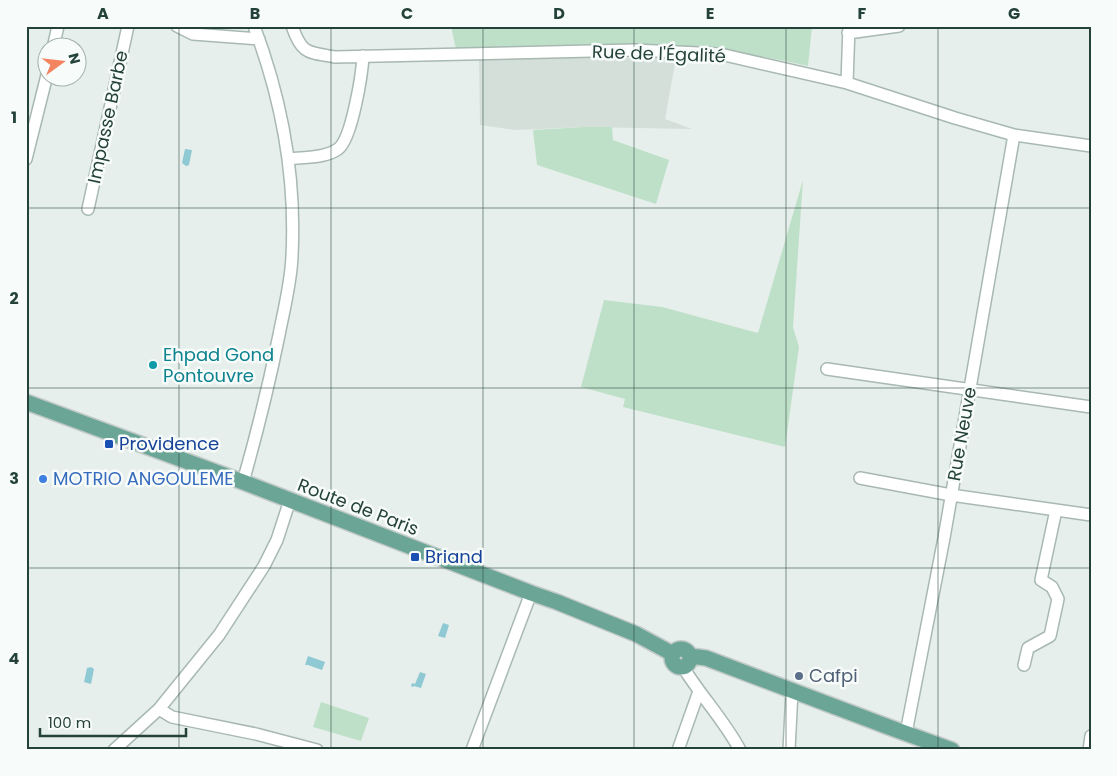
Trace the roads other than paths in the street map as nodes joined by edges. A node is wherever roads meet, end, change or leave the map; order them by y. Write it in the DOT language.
graph roads {
  1 [pos="128,26"];
  2 [pos="177,26"];
  3 [pos="254,26"];
  4 [pos="292,26"];
  5 [pos="899,26"];
  6 [pos="848,30"];
  7 [pos="259,39"];
  8 [pos="363,56"];
  9 [pos="847,83"];
  10 [pos="44,88"];
  11 [pos="1014,135"];
  12 [pos="1091,146"];
  13 [pos="289,158"];
  14 [pos="26,159"];
  15 [pos="88,209"];
  16 [pos="828,369"];
  17 [pos="970,389"];
  18 [pos="26,402"];
  19 [pos="1091,407"];
  20 [pos="860,478"];
  21 [pos="243,482"];
  22 [pos="951,495"];
  23 [pos="288,500"];
  24 [pos="1056,510"];
  25 [pos="1091,515"];
  26 [pos="531,594"];
  27 [pos="687,661"];
  28 [pos="1024,665"];
  29 [pos="699,691"];
  30 [pos="792,691"];
  31 [pos="159,709"];
  32 [pos="906,733"];
  33 [pos="1091,736"];
  34 [pos="279,745"];
  35 [pos="114,750"];
  36 [pos="317,750"];
  37 [pos="472,750"];
  38 [pos="678,750"];
  39 [pos="740,750"];
  40 [pos="789,750"];
  41 [pos="952,750"];
  42 [pos="1089,750"];
  1 -- 15 [label="street, Impasse Barbe"];
  2 -- 7 [label="street"];
  3 -- 7 [label="street"];
  4 -- 8 [label="street, Rue de l'Égalité"];
  5 -- 6 [label="street"];
  6 -- 9 [label="street"];
  7 -- 13 [label="street"];
  8 -- 9 [label="street, Rue de l'Égalité"];
  8 -- 13 [label="street"];
  9 -- 11 [label="street, Rue de l'Égalité"];
  10 -- 14 [label="street"];
  11 -- 12 [label="street, Rue de l'Égalité"];
  11 -- 17 [label="street, Rue Neuve"];
  13 -- 21 [label="street"];
  16 -- 17 [label="street"];
  17 -- 19 [label="street"];
  17 -- 22 [label="street, Rue Neuve"];
  18 -- 21 [label="main road, Route de Paris"];
  20 -- 22 [label="street"];
  21 -- 23 [label="main road, Route de Paris"];
  22 -- 24 [label="street"];
  22 -- 32 [label="street, Rue Neuve"];
  23 -- 26 [label="main road, Route de Paris"];
  23 -- 31 [label="street"];
  24 -- 25 [label="street"];
  24 -- 28 [label="street"];
  26 -- 27 [label="main road, Route de Paris"];
  26 -- 37 [label="street"];
  27 -- 29 [label="street"];
  27 -- 30 [label="main road"];
  29 -- 38 [label="street"];
  29 -- 39 [label="street"];
  30 -- 32 [label="main road"];
  30 -- 40 [label="street"];
  31 -- 34 [label="street"];
  31 -- 35 [label="street"];
  32 -- 41 [label="main road"];
  33 -- 42 [label="street"];
  34 -- 36 [label="street"];
}
